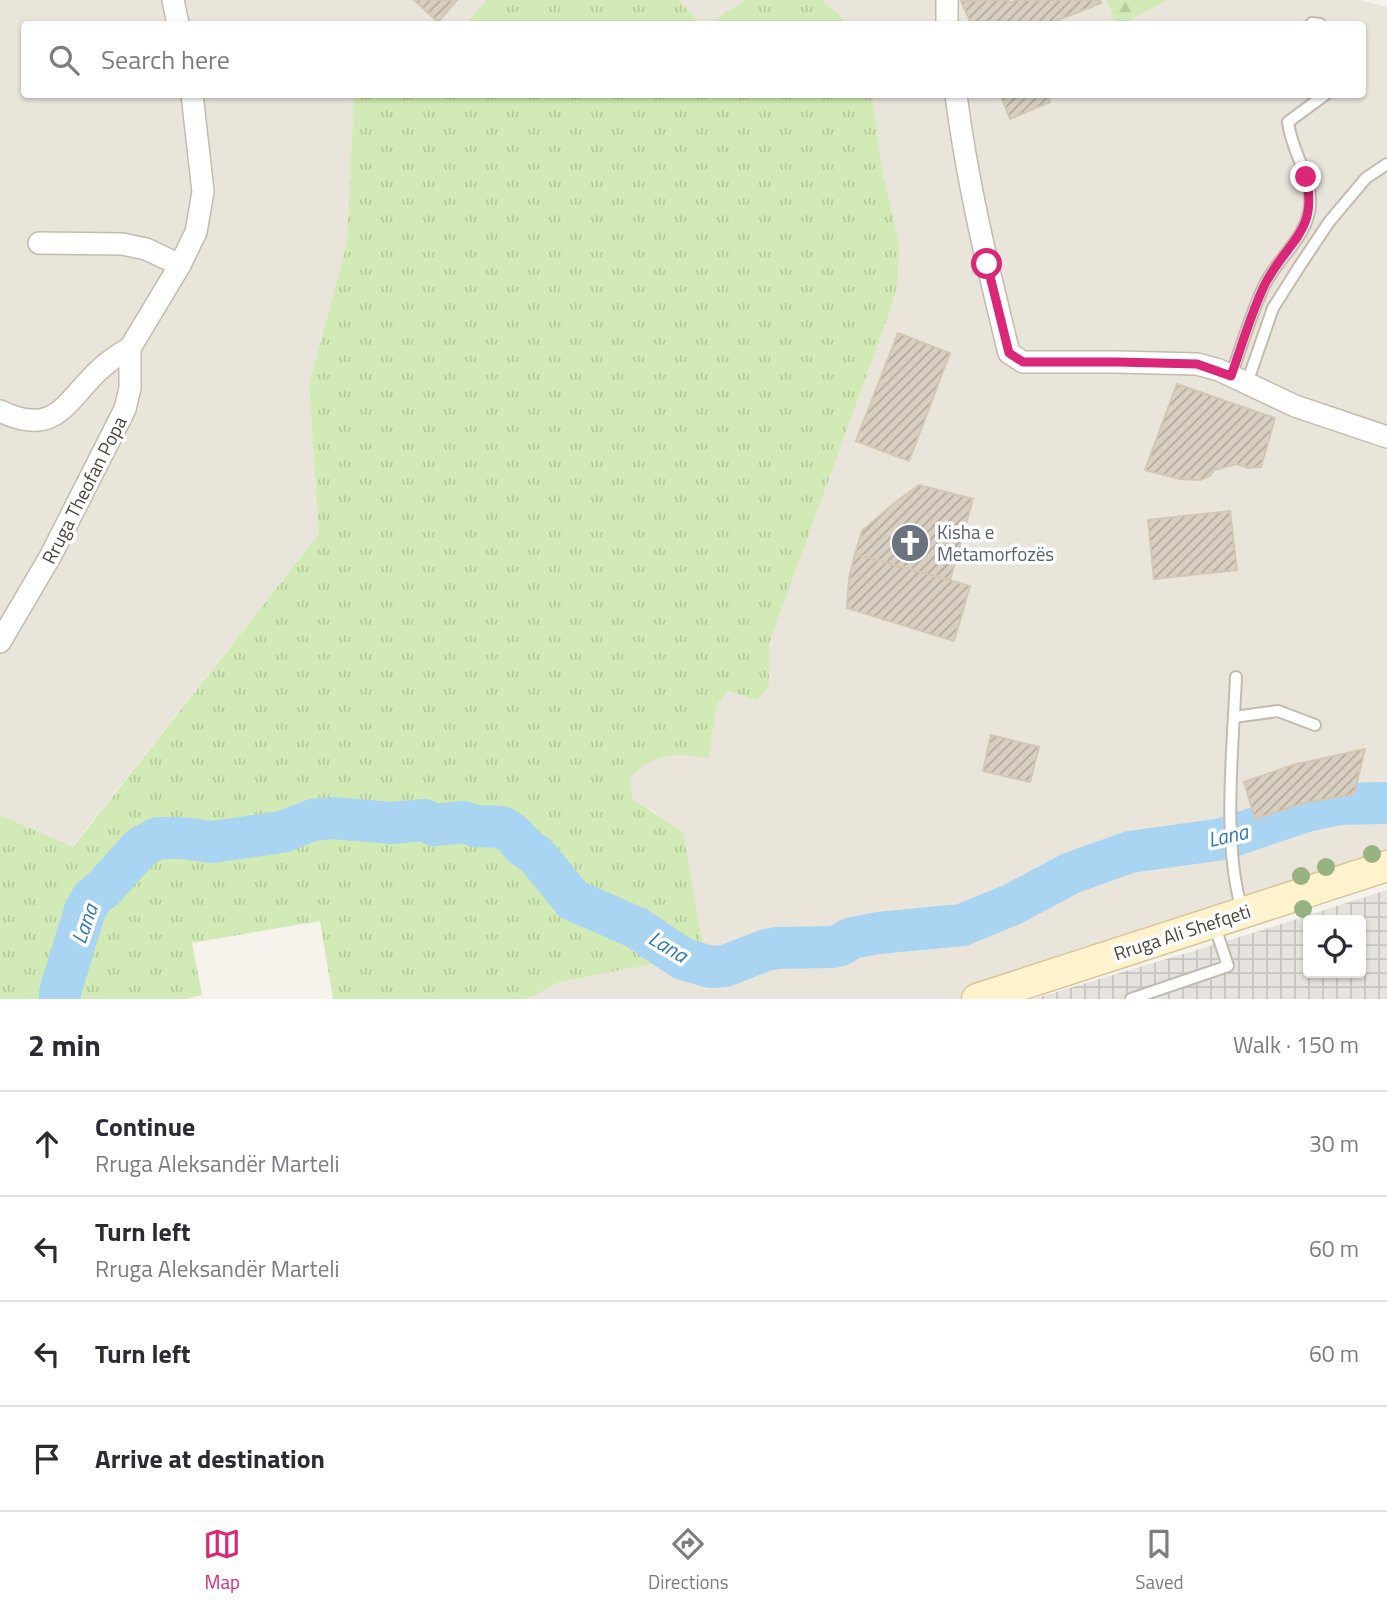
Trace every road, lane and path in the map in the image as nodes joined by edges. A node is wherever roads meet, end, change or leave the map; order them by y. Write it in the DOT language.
graph roads {
  1 [pos="173,0"];
  2 [pos="947,0"];
  3 [pos="177,21"];
  4 [pos="947,21"];
  5 [pos="192,98"];
  6 [pos="956,98"];
  7 [pos="1321,98"];
  8 [pos="1387,164"];
  9 [pos="39,243"];
  10 [pos="180,265"];
  11 [pos="130,348"];
  12 [pos="1239,379"];
  13 [pos="0,411"];
  14 [pos="1387,437"];
  15 [pos="0,642"];
  16 [pos="1236,677"];
  17 [pos="1234,717"];
  18 [pos="1315,725"];
  19 [pos="1387,866"];
  20 [pos="1242,912"];
  21 [pos="1213,922"];
  22 [pos="995,996"];
  23 [pos="1130,999"];
  1 -- 3 [label="street"];
  2 -- 4 [label="street"];
  5 -- 10 [label="street"];
  6 -- 12 [label="street"];
  7 -- 12 [label="lane"];
  8 -- 12 [label="lane"];
  9 -- 10 [label="street"];
  10 -- 11 [label="street"];
  11 -- 13 [label="street"];
  11 -- 15 [label="street, Rruga Theofan Popa"];
  12 -- 14 [label="street"];
  16 -- 17 [label="lane"];
  17 -- 18 [label="lane"];
  17 -- 20 [label="lane"];
  19 -- 20 [label="main road, Rruga Ali Shefqeti"];
  20 -- 21 [label="main road, Rruga Ali Shefqeti"];
  21 -- 22 [label="main road, Rruga Ali Shefqeti"];
  21 -- 23 [label="lane"];
}
